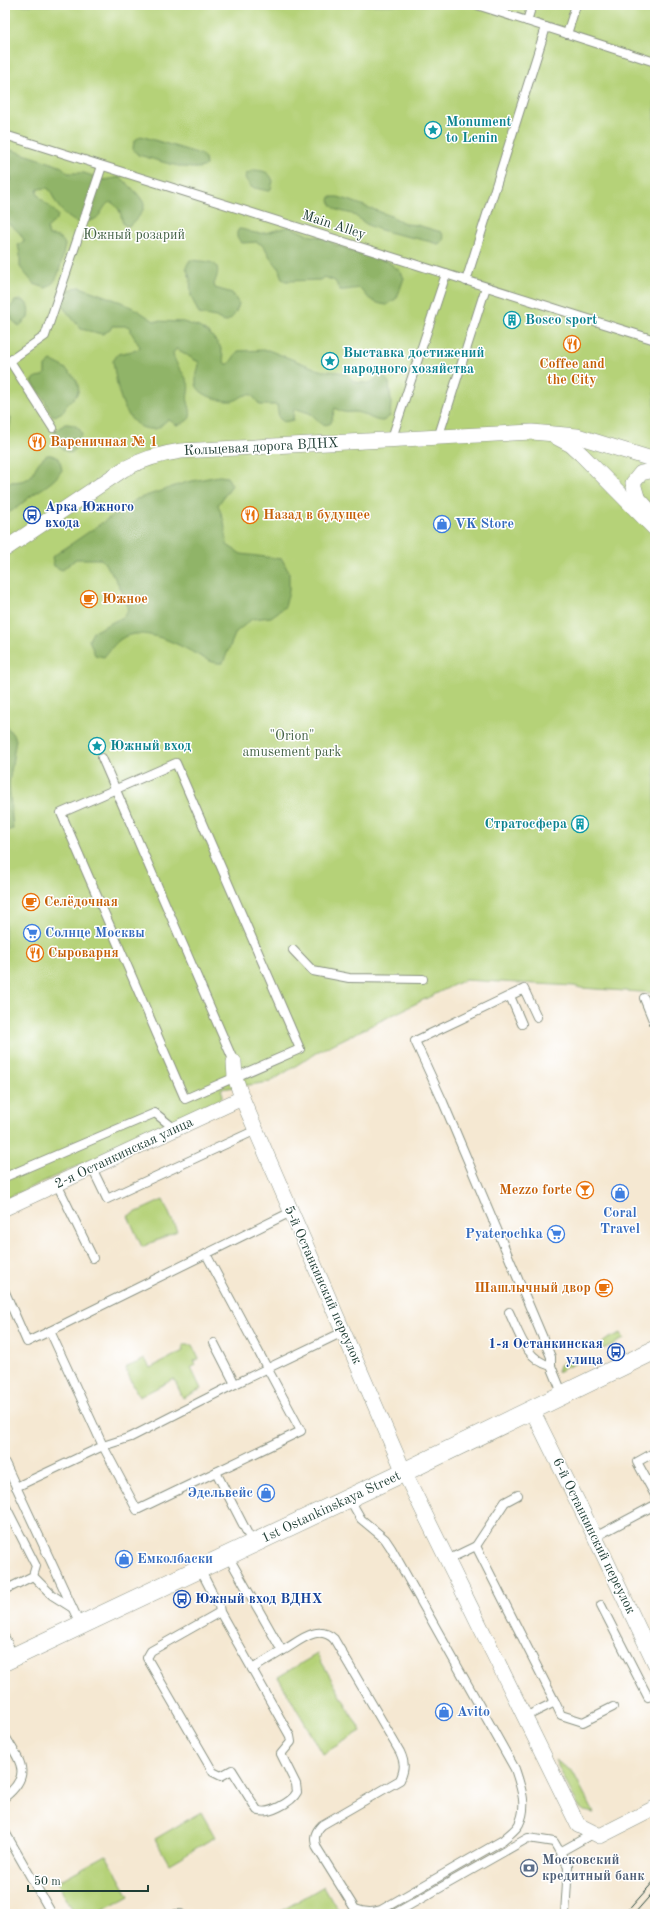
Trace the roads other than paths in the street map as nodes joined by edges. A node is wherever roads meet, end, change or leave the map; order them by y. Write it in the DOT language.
graph roads {
  1 [pos="476,5"];
  2 [pos="532,5"];
  3 [pos="576,5"];
  4 [pos="527,21"];
  5 [pos="546,27"];
  6 [pos="567,34"];
  7 [pos="655,62"];
  8 [pos="5,135"];
  9 [pos="102,166"];
  10 [pos="446,274"];
  11 [pos="466,281"];
  12 [pos="486,287"];
  13 [pos="655,340"];
  14 [pos="8,362"];
  15 [pos="53,428"];
  16 [pos="545,433"];
  17 [pos="438,438"];
  18 [pos="391,441"];
  19 [pos="655,460"];
  20 [pos="655,470"];
  21 [pos="655,516"];
  22 [pos="655,529"];
  23 [pos="5,549"];
  24 [pos="102,758"];
  25 [pos="115,789"];
  26 [pos="293,950"];
  27 [pos="423,978"];
  28 [pos="510,996"];
  29 [pos="644,998"];
  30 [pos="652,1008"];
  31 [pos="537,1017"];
  32 [pos="522,1024"];
  33 [pos="655,1025"];
  34 [pos="234,1070"];
  35 [pos="242,1098"];
  36 [pos="175,1129"];
  37 [pos="256,1130"];
  38 [pos="92,1168"];
  39 [pos="5,1177"];
  40 [pos="57,1184"];
  41 [pos="5,1208"];
  42 [pos="291,1212"];
  43 [pos="206,1254"];
  44 [pos="93,1258"];
  45 [pos="5,1292"];
  46 [pos="509,1312"];
  47 [pos="50,1331"];
  48 [pos="343,1332"];
  49 [pos="214,1343"];
  50 [pos="655,1350"];
  51 [pos="551,1366"];
  52 [pos="267,1368"];
  53 [pos="235,1384"];
  54 [pos="563,1395"];
  55 [pos="532,1410"];
  56 [pos="103,1446"];
  57 [pos="655,1452"];
  58 [pos="5,1463"];
  59 [pos="216,1472"];
  60 [pos="404,1472"];
  61 [pos="16,1487"];
  62 [pos="518,1495"];
  63 [pos="655,1495"];
  64 [pos="350,1498"];
  65 [pos="5,1505"];
  66 [pos="655,1505"];
  67 [pos="595,1537"];
  68 [pos="253,1544"];
  69 [pos="476,1546"];
  70 [pos="228,1556"];
  71 [pos="448,1560"];
  72 [pos="200,1569"];
  73 [pos="33,1576"];
  74 [pos="5,1590"];
  75 [pos="601,1605"];
  76 [pos="72,1608"];
  77 [pos="220,1612"];
  78 [pos="81,1626"];
  79 [pos="5,1638"];
  80 [pos="282,1651"];
  81 [pos="9,1659"];
  82 [pos="655,1663"];
  83 [pos="252,1669"];
  84 [pos="655,1694"];
  85 [pos="554,1702"];
  86 [pos="613,1707"];
  87 [pos="525,1717"];
  88 [pos="5,1736"];
  89 [pos="5,1796"];
  90 [pos="655,1808"];
  91 [pos="5,1832"];
  92 [pos="594,1833"];
  93 [pos="560,1852"];
  94 [pos="52,1914"];
  95 [pos="176,1914"];
  96 [pos="181,1914"];
  97 [pos="394,1914"];
  98 [pos="565,1914"];
  1 -- 4 [label="lane"];
  2 -- 4 [label="lane"];
  3 -- 6 [label="lane"];
  4 -- 5 [label="lane"];
  5 -- 6 [label="lane"];
  5 -- 11 [label="lane"];
  6 -- 7 [label="lane"];
  8 -- 9 [label="lane, Main Alley"];
  9 -- 10 [label="lane, Main Alley"];
  9 -- 14 [label="lane"];
  10 -- 11 [label="lane, Main Alley"];
  10 -- 18 [label="lane"];
  11 -- 12 [label="lane, Main Alley"];
  12 -- 13 [label="lane, Main Alley"];
  12 -- 17 [label="lane"];
  14 -- 15 [label="lane"];
  16 -- 17 [label="street, Кольцевая дорога ВДНХ"];
  16 -- 19 [label="street, Кольцевая дорога ВДНХ"];
  16 -- 22 [label="street, Кольцевая дорога ВДНХ"];
  17 -- 18 [label="street, Кольцевая дорога ВДНХ"];
  18 -- 23 [label="street, Кольцевая дорога ВДНХ"];
  20 -- 21 [label="street"];
  24 -- 25 [label="lane"];
  25 -- 34 [label="lane"];
  25 -- 34 [label="lane"];
  25 -- 34 [label="lane"];
  26 -- 27 [label="lane"];
  28 -- 31 [label="lane"];
  28 -- 32 [label="lane"];
  28 -- 51 [label="lane"];
  29 -- 30 [label="lane"];
  30 -- 33 [label="lane"];
  34 -- 35 [label="street, 5-й Останкинский переулок"];
  35 -- 36 [label="street, 2-я Останкинская улица"];
  35 -- 37 [label="street, 5-й Останкинский переулок"];
  36 -- 38 [label="street, 2-я Останкинская улица"];
  36 -- 39 [label="lane"];
  37 -- 38 [label="lane"];
  37 -- 42 [label="street, 5-й Останкинский переулок"];
  38 -- 40 [label="street, 2-я Останкинская улица"];
  40 -- 41 [label="street, 2-я Останкинская улица"];
  40 -- 44 [label="lane"];
  42 -- 43 [label="lane"];
  42 -- 48 [label="street, 5-й Останкинский переулок"];
  43 -- 47 [label="lane"];
  43 -- 52 [label="lane"];
  45 -- 47 [label="lane"];
  46 -- 51 [label="lane"];
  47 -- 56 [label="lane"];
  48 -- 52 [label="lane"];
  48 -- 60 [label="street, 5-й Останкинский переулок"];
  49 -- 53 [label="lane"];
  50 -- 54 [label="street, 1st Ostankinskaya Street"];
  51 -- 54 [label="lane"];
  52 -- 53 [label="lane"];
  52 -- 59 [label="lane"];
  53 -- 56 [label="lane"];
  54 -- 55 [label="street, 1st Ostankinskaya Street"];
  55 -- 60 [label="street, 1st Ostankinskaya Street"];
  55 -- 67 [label="street, 6-й Останкинский переулок"];
  56 -- 59 [label="lane"];
  56 -- 61 [label="lane"];
  57 -- 63 [label="lane"];
  58 -- 61 [label="lane"];
  59 -- 68 [label="lane"];
  60 -- 64 [label="street, 1st Ostankinskaya Street"];
  60 -- 71 [label="street, 5-й Останкинский переулок"];
  61 -- 76 [label="lane"];
  62 -- 69 [label="lane"];
  64 -- 68 [label="street, 1st Ostankinskaya Street"];
  64 -- 80 [label="lane"];
  65 -- 73 [label="lane"];
  66 -- 67 [label="lane"];
  67 -- 82 [label="street, 6-й Останкинский переулок"];
  68 -- 70 [label="street, 1st Ostankinskaya Street"];
  69 -- 71 [label="lane"];
  69 -- 85 [label="lane"];
  70 -- 72 [label="street, 1st Ostankinskaya Street"];
  70 -- 80 [label="lane"];
  71 -- 87 [label="street, 5-й Останкинский переулок"];
  72 -- 77 [label="lane"];
  72 -- 78 [label="street, 1st Ostankinskaya Street"];
  73 -- 74 [label="lane"];
  73 -- 76 [label="lane"];
  75 -- 84 [label="lane"];
  76 -- 78 [label="lane"];
  77 -- 83 [label="lane"];
  77 -- 83 [label="lane"];
  78 -- 81 [label="street, 1st Ostankinskaya Street"];
  79 -- 81 [label="lane"];
  80 -- 83 [label="lane"];
  85 -- 86 [label="lane"];
  85 -- 87 [label="lane"];
  87 -- 92 [label="street, 5-й Останкинский переулок"];
  88 -- 89 [label="lane"];
  90 -- 92 [label="street"];
  91 -- 94 [label="lane"];
  92 -- 93 [label="lane"];
  93 -- 97 [label="lane"];
  93 -- 98 [label="lane"];
  95 -- 96 [label="lane"];
}
